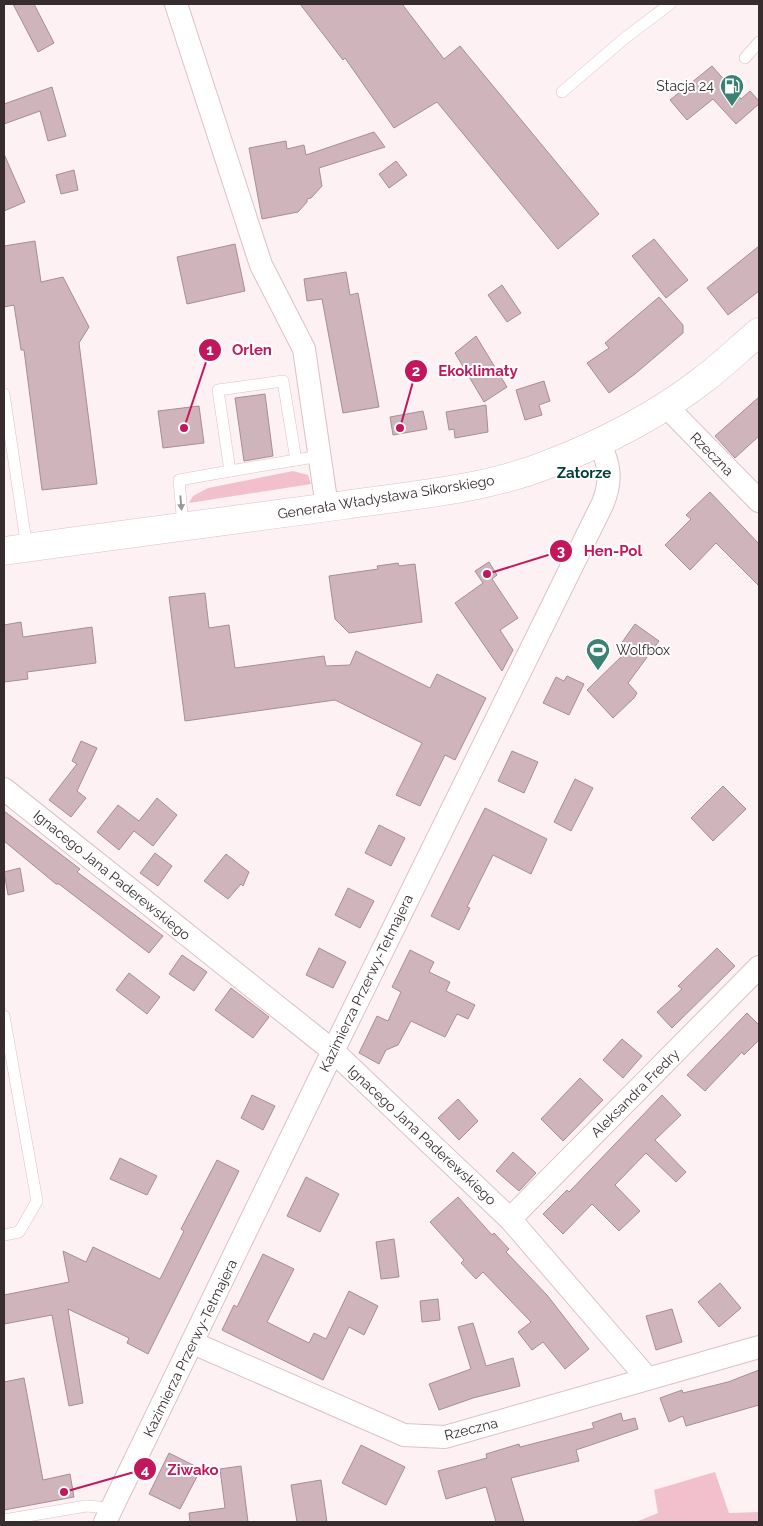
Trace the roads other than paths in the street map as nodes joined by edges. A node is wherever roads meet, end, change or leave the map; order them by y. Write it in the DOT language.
graph roads {
  1 [pos="176,4"];
  2 [pos="670,4"];
  3 [pos="759,42"];
  4 [pos="744,58"];
  5 [pos="562,92"];
  6 [pos="759,332"];
  7 [pos="4,394"];
  8 [pos="666,406"];
  9 [pos="599,443"];
  10 [pos="320,456"];
  11 [pos="296,460"];
  12 [pos="230,471"];
  13 [pos="759,501"];
  14 [pos="327,507"];
  15 [pos="183,526"];
  16 [pos="15,549"];
  17 [pos="4,789"];
  18 [pos="759,967"];
  19 [pos="4,1016"];
  20 [pos="332,1051"];
  21 [pos="510,1220"];
  22 [pos="4,1234"];
  23 [pos="193,1343"];
  24 [pos="759,1347"];
  25 [pos="648,1379"];
  26 [pos="107,1518"];
  27 [pos="4,1520"];
  1 -- 10 [label="street"];
  2 -- 5 [label="lane"];
  3 -- 4 [label="lane"];
  6 -- 8 [label="main road, Generała Władysława Sikorskiego"];
  7 -- 16 [label="lane"];
  8 -- 9 [label="main road, Generała Władysława Sikorskiego"];
  8 -- 13 [label="street, Rzeczna"];
  9 -- 14 [label="main road, Generała Władysława Sikorskiego"];
  9 -- 20 [label="street, Kazimierza Przerwy-Tetmajera"];
  10 -- 11 [label="lane"];
  10 -- 14 [label="street"];
  11 -- 12 [label="lane"];
  11 -- 12 [label="lane"];
  12 -- 15 [label="lane, one-way"];
  14 -- 15 [label="main road, Generała Władysława Sikorskiego"];
  15 -- 16 [label="main road, Generała Władysława Sikorskiego"];
  17 -- 20 [label="street, Ignacego Jana Paderewskiego"];
  18 -- 21 [label="street, Aleksandra Fredry"];
  19 -- 22 [label="lane"];
  20 -- 21 [label="street, Ignacego Jana Paderewskiego"];
  20 -- 23 [label="street, Kazimierza Przerwy-Tetmajera"];
  21 -- 25 [label="street, Ignacego Jana Paderewskiego"];
  23 -- 25 [label="street, Rzeczna"];
  23 -- 26 [label="street, Kazimierza Przerwy-Tetmajera"];
  24 -- 25 [label="street, Rzeczna"];
  26 -- 27 [label="lane"];
}
